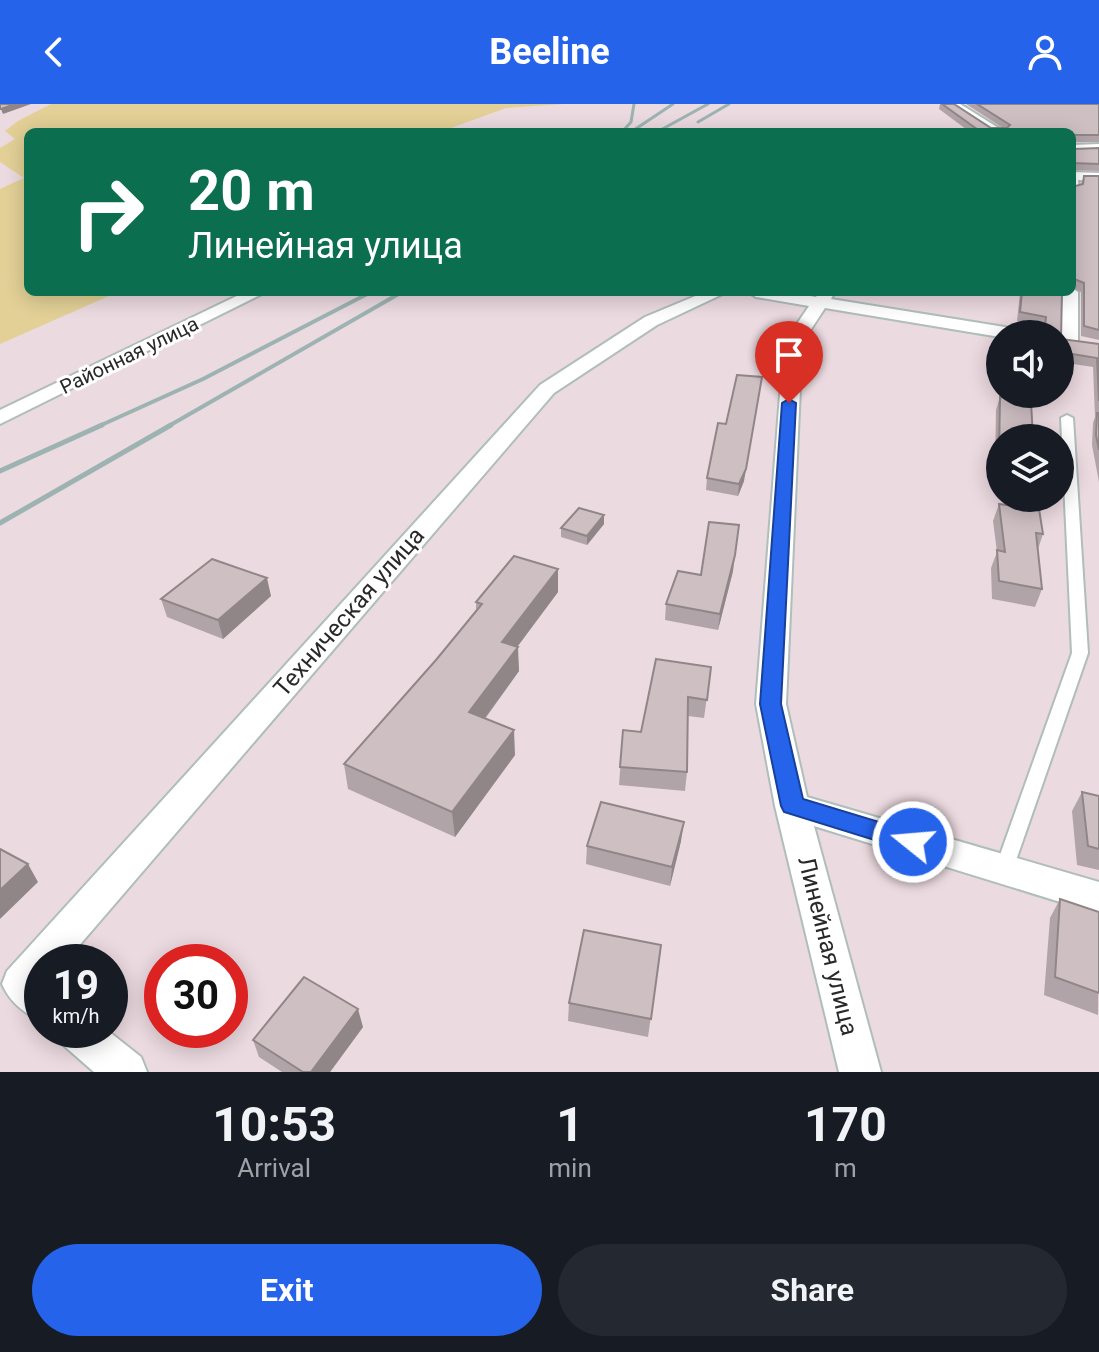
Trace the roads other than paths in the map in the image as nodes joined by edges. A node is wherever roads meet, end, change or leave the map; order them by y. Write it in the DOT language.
graph roads {
  1 [pos="953,104"];
  2 [pos="992,128"];
  3 [pos="1099,148"];
  4 [pos="1076,149"];
  5 [pos="1076,176"];
  6 [pos="1099,177"];
  7 [pos="250,296"];
  8 [pos="710,296"];
  9 [pos="1070,296"];
  10 [pos="822,297"];
  11 [pos="1071,320"];
  12 [pos="986,328"];
  13 [pos="0,418"];
  14 [pos="1067,418"];
  15 [pos="792,806"];
  16 [pos="1004,869"];
  17 [pos="1099,898"];
  18 [pos="74,944"];
  19 [pos="97,1048"];
  20 [pos="126,1072"];
  21 [pos="860,1072"];
  1 -- 2 [label="street"];
  3 -- 4 [label="street"];
  5 -- 6 [label="street"];
  7 -- 13 [label="street, Районная улица"];
  8 -- 18 [label="street, Техническая улица"];
  9 -- 11 [label="street"];
  10 -- 12 [label="street"];
  10 -- 15 [label="street, Линейная улица"];
  14 -- 16 [label="lane"];
  15 -- 16 [label="street"];
  15 -- 21 [label="street, Линейная улица"];
  16 -- 17 [label="street"];
  19 -- 20 [label="street"];
}
